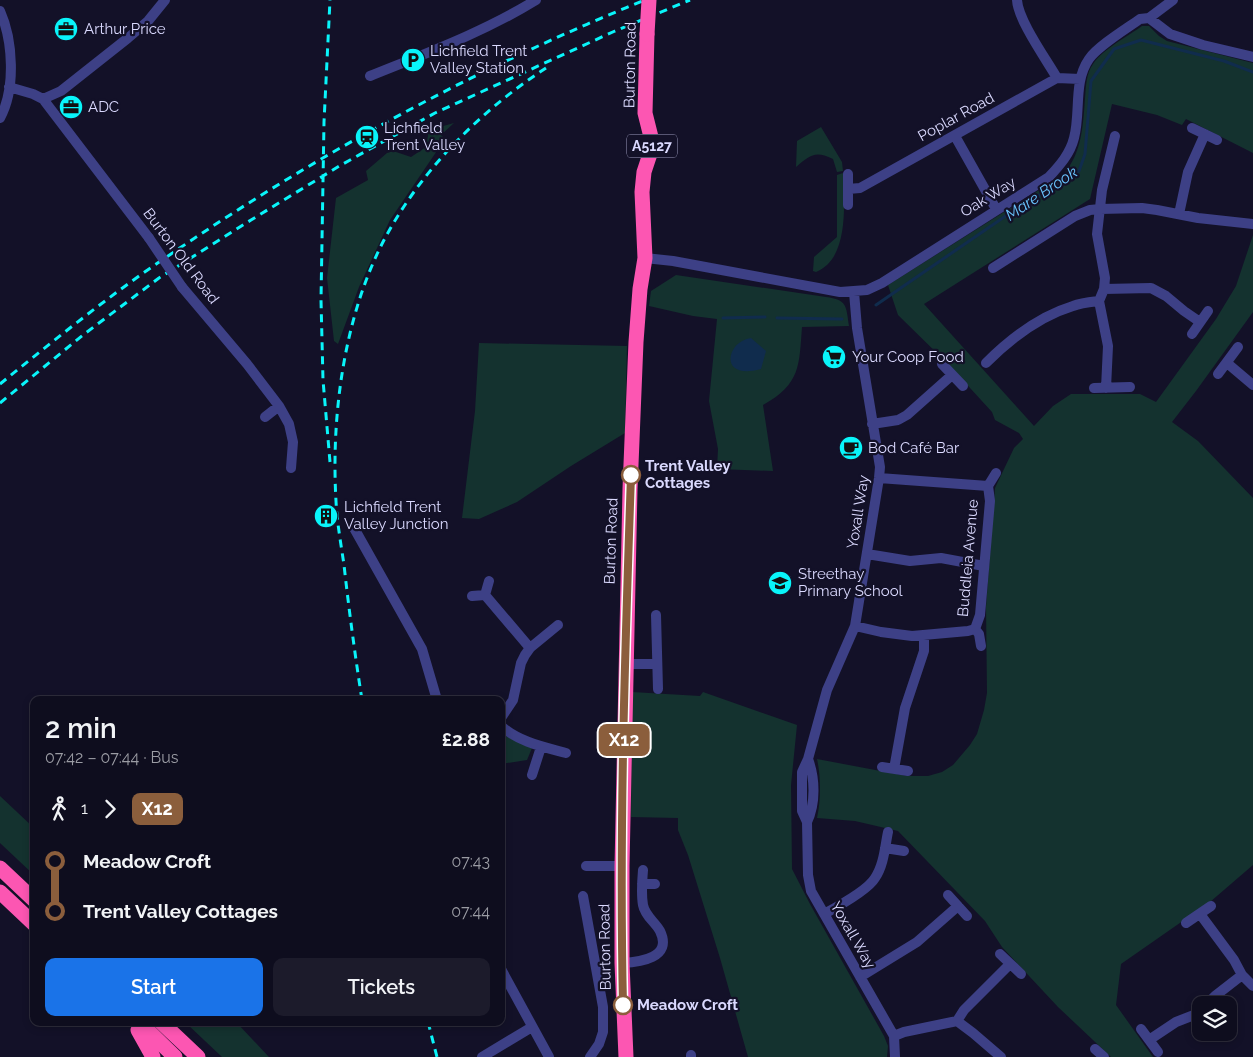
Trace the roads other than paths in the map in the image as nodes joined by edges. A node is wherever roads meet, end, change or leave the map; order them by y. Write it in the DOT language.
graph roads {
  1 [pos="165,0"];
  2 [pos="536,0"];
  3 [pos="650,0"];
  4 [pos="1017,0"];
  5 [pos="1172,0"];
  6 [pos="0,10"];
  7 [pos="1149,18"];
  8 [pos="1253,57"];
  9 [pos="370,76"];
  10 [pos="1057,78"];
  11 [pos="1080,80"];
  12 [pos="9,87"];
  13 [pos="43,99"];
  14 [pos="0,118"];
  15 [pos="1192,128"];
  16 [pos="1205,134"];
  17 [pos="955,136"];
  18 [pos="1115,136"];
  19 [pos="1217,140"];
  20 [pos="848,174"];
  21 [pos="848,189"];
  22 [pos="848,205"];
  23 [pos="1100,209"];
  24 [pos="996,210"];
  25 [pos="1179,214"];
  26 [pos="1253,224"];
  27 [pos="644,258"];
  28 [pos="992,268"];
  29 [pos="1104,289"];
  30 [pos="854,292"];
  31 [pos="1099,301"];
  32 [pos="1208,311"];
  33 [pos="1200,322"];
  34 [pos="1192,334"];
  35 [pos="1238,347"];
  36 [pos="986,363"];
  37 [pos="1227,363"];
  38 [pos="942,364"];
  39 [pos="1218,374"];
  40 [pos="952,375"];
  41 [pos="1253,385"];
  42 [pos="963,386"];
  43 [pos="1094,388"];
  44 [pos="1106,388"];
  45 [pos="1130,388"];
  46 [pos="279,406"];
  47 [pos="264,417"];
  48 [pos="872,424"];
  49 [pos="291,468"];
  50 [pos="996,473"];
  51 [pos="879,478"];
  52 [pos="988,486"];
  53 [pos="354,528"];
  54 [pos="867,554"];
  55 [pos="984,566"];
  56 [pos="489,581"];
  57 [pos="485,595"];
  58 [pos="472,596"];
  59 [pos="653,619"];
  60 [pos="558,625"];
  61 [pos="855,626"];
  62 [pos="975,629"];
  63 [pos="924,635"];
  64 [pos="981,646"];
  65 [pos="530,648"];
  66 [pos="625,664"];
  67 [pos="657,664"];
  68 [pos="658,689"];
  69 [pos="437,696"];
  70 [pos="505,712"];
  71 [pos="505,729"];
  72 [pos="541,747"];
  73 [pos="566,752"];
  74 [pos="882,767"];
  75 [pos="894,769"];
  76 [pos="908,771"];
  77 [pos="532,775"];
  78 [pos="888,832"];
  79 [pos="885,848"];
  80 [pos="904,851"];
  81 [pos="586,866"];
  82 [pos="622,866"];
  83 [pos="0,868"];
  84 [pos="643,870"];
  85 [pos="642,884"];
  86 [pos="655,884"];
  87 [pos="0,892"];
  88 [pos="948,895"];
  89 [pos="30,896"];
  90 [pos="584,896"];
  91 [pos="958,906"];
  92 [pos="1211,906"];
  93 [pos="598,910"];
  94 [pos="587,913"];
  95 [pos="824,914"];
  96 [pos="1200,914"];
  97 [pos="967,916"];
  98 [pos="30,920"];
  99 [pos="1186,923"];
  100 [pos="1000,954"];
  101 [pos="622,963"];
  102 [pos="1010,964"];
  103 [pos="1021,974"];
  104 [pos="1242,975"];
  105 [pos="505,976"];
  106 [pos="860,977"];
  107 [pos="1253,986"];
  108 [pos="1215,996"];
  109 [pos="1192,1016"];
  110 [pos="957,1021"];
  111 [pos="136,1026"];
  112 [pos="143,1026"];
  113 [pos="165,1026"];
  114 [pos="532,1027"];
  115 [pos="1142,1030"];
  116 [pos="894,1036"];
  117 [pos="1149,1040"];
  118 [pos="1095,1049"];
  119 [pos="1158,1052"];
  120 [pos="488,1056"];
  121 [pos="153,1057"];
  122 [pos="175,1057"];
  123 [pos="198,1057"];
  124 [pos="549,1057"];
  125 [pos="590,1057"];
  126 [pos="626,1057"];
  127 [pos="895,1057"];
  128 [pos="1001,1057"];
  129 [pos="1104,1057"];
  1 -- 13 [label="street"];
  2 -- 9 [label="street"];
  3 -- 27 [label="highway, Burton Road / A5127, bridge"];
  4 -- 10 [label="street"];
  5 -- 7 [label="street, Oak Way"];
  6 -- 12 [label="street"];
  7 -- 8 [label="street"];
  7 -- 11 [label="street, Oak Way"];
  10 -- 11 [label="street"];
  10 -- 17 [label="street, Poplar Road"];
  11 -- 24 [label="street, Oak Way"];
  12 -- 13 [label="street"];
  12 -- 14 [label="street"];
  13 -- 46 [label="street, Burton Old Road, bridge"];
  15 -- 16 [label="street"];
  16 -- 19 [label="street"];
  16 -- 25 [label="street"];
  17 -- 21 [label="street, Poplar Road"];
  17 -- 24 [label="street"];
  18 -- 23 [label="street"];
  20 -- 21 [label="street"];
  21 -- 22 [label="street"];
  23 -- 25 [label="street"];
  23 -- 28 [label="street"];
  23 -- 29 [label="street"];
  24 -- 30 [label="street, Oak Way"];
  25 -- 26 [label="street"];
  27 -- 30 [label="street, Oak Way"];
  27 -- 66 [label="highway, Burton Road / A5127"];
  29 -- 31 [label="street"];
  29 -- 33 [label="street"];
  30 -- 48 [label="street, Yoxall Way"];
  31 -- 36 [label="street"];
  31 -- 44 [label="street"];
  32 -- 33 [label="street"];
  33 -- 34 [label="street"];
  35 -- 37 [label="street"];
  37 -- 39 [label="street"];
  37 -- 41 [label="street"];
  38 -- 40 [label="street"];
  40 -- 42 [label="street"];
  40 -- 48 [label="street"];
  43 -- 44 [label="street"];
  44 -- 45 [label="street"];
  46 -- 47 [label="street"];
  46 -- 49 [label="street, Burton Old Road"];
  48 -- 51 [label="street, Yoxall Way"];
  50 -- 52 [label="street, Buddleia Avenue"];
  51 -- 52 [label="street"];
  51 -- 54 [label="street, Yoxall Way"];
  52 -- 55 [label="street, Buddleia Avenue"];
  53 -- 69 [label="street"];
  54 -- 55 [label="street"];
  54 -- 61 [label="street, Yoxall Way"];
  55 -- 62 [label="street, Buddleia Avenue"];
  56 -- 57 [label="street"];
  57 -- 58 [label="street"];
  57 -- 65 [label="street"];
  59 -- 67 [label="street"];
  60 -- 65 [label="street"];
  61 -- 63 [label="street"];
  61 -- 95 [label="street, Yoxall Way"];
  62 -- 63 [label="street"];
  62 -- 64 [label="street, Buddleia Avenue"];
  63 -- 75 [label="street"];
  65 -- 70 [label="street"];
  66 -- 67 [label="street"];
  66 -- 82 [label="highway, Burton Road / A5127"];
  67 -- 68 [label="street"];
  71 -- 72 [label="street"];
  72 -- 73 [label="street"];
  72 -- 77 [label="street"];
  74 -- 75 [label="street"];
  75 -- 76 [label="street"];
  78 -- 79 [label="street"];
  79 -- 80 [label="street"];
  79 -- 95 [label="street"];
  81 -- 82 [label="street"];
  82 -- 101 [label="highway, Burton Road / A5127"];
  83 -- 89 [label="highway"];
  84 -- 85 [label="street"];
  85 -- 86 [label="street"];
  85 -- 101 [label="street"];
  87 -- 98 [label="highway"];
  88 -- 91 [label="street"];
  90 -- 94 [label="street"];
  91 -- 97 [label="street"];
  91 -- 106 [label="street"];
  92 -- 96 [label="street"];
  93 -- 94 [label="street"];
  94 -- 125 [label="street"];
  95 -- 106 [label="street, Yoxall Way"];
  96 -- 99 [label="street"];
  96 -- 104 [label="street"];
  100 -- 102 [label="street"];
  101 -- 126 [label="highway, Burton Road / A5127"];
  102 -- 103 [label="street"];
  102 -- 110 [label="street"];
  104 -- 107 [label="street"];
  104 -- 108 [label="street"];
  105 -- 114 [label="street"];
  106 -- 116 [label="street, Yoxall Way"];
  109 -- 117 [label="street"];
  110 -- 116 [label="street"];
  110 -- 128 [label="street"];
  111 -- 121 [label="highway"];
  112 -- 122 [label="highway"];
  113 -- 123 [label="highway"];
  114 -- 120 [label="street"];
  114 -- 124 [label="street"];
  115 -- 117 [label="street"];
  116 -- 127 [label="street, Yoxall Way"];
  117 -- 119 [label="street"];
  118 -- 129 [label="street"];
}
